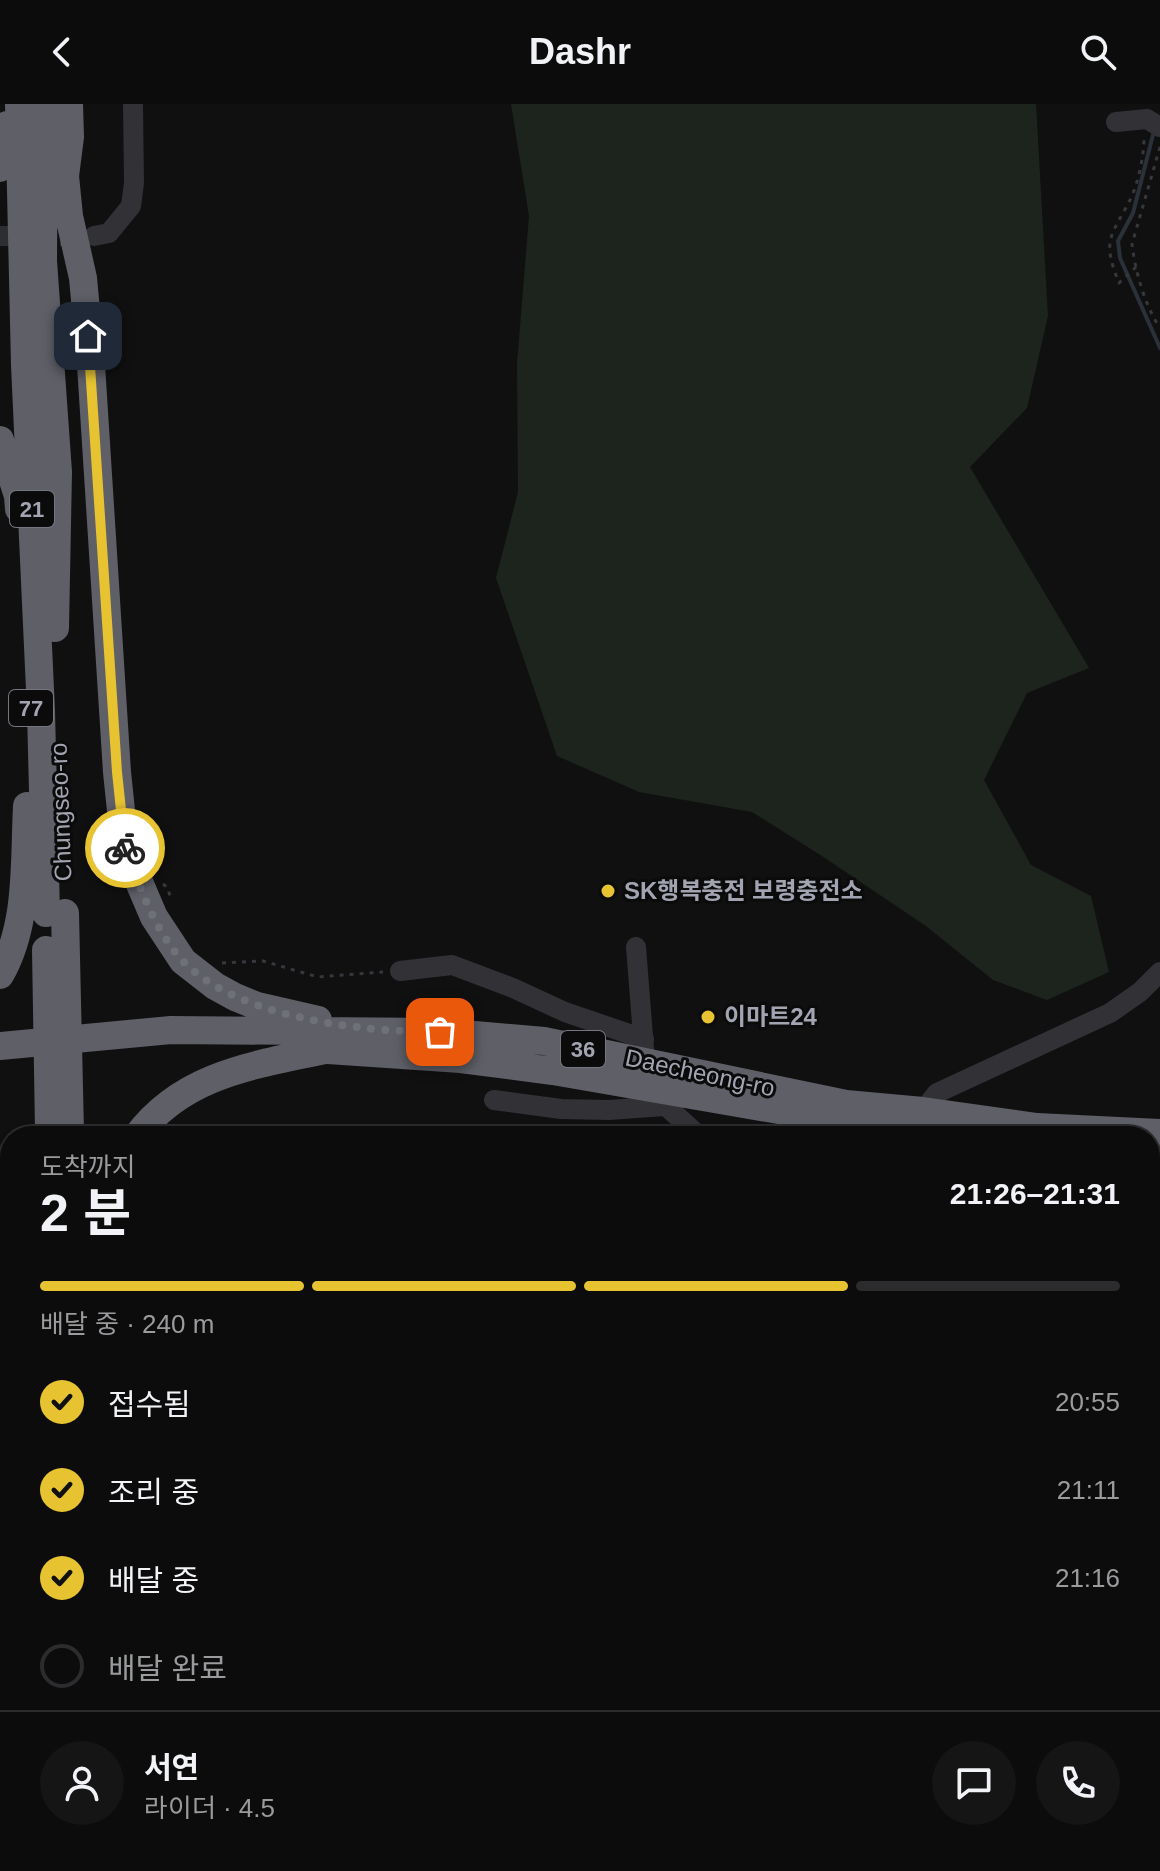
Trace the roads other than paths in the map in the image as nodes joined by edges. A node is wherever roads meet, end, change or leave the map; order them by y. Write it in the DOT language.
graph roads {
  1 [pos="11,104"];
  2 [pos="19,104"];
  3 [pos="44,104"];
  4 [pos="69,104"];
  5 [pos="133,104"];
  6 [pos="1116,122"];
  7 [pos="1152,123"];
  8 [pos="0,168"];
  9 [pos="94,236"];
  10 [pos="0,440"];
  11 [pos="55,913"];
  12 [pos="636,947"];
  13 [pos="400,971"];
  14 [pos="1160,972"];
  15 [pos="0,975"];
  16 [pos="390,1032"];
  17 [pos="0,1046"];
  18 [pos="325,1050"];
  19 [pos="0,1061"];
  20 [pos="644,1061"];
  21 [pos="494,1100"];
  22 [pos="664,1106"];
  23 [pos="926,1124"];
  24 [pos="60,1126"];
  25 [pos="146,1126"];
  26 [pos="687,1126"];
  27 [pos="844,1126"];
  28 [pos="903,1126"];
  29 [pos="1000,1126"];
  1 -- 8 [label="highway"];
  2 -- 11 [label="highway, Chungseo-ro / 21"];
  3 -- 11 [label="highway, Chungseo-ro / 21"];
  4 -- 16 [label="highway"];
  5 -- 9 [label="street"];
  6 -- 7 [label="street"];
  10 -- 15 [label="highway, 77"];
  11 -- 24 [label="highway, 21, bridge"];
  12 -- 20 [label="street"];
  13 -- 20 [label="street"];
  14 -- 23 [label="street"];
  16 -- 17 [label="highway, Daecheong-ro / 36"];
  16 -- 20 [label="highway, Daecheong-ro / 36"];
  18 -- 19 [label="highway, Daecheong-ro / 36"];
  18 -- 20 [label="highway, Daecheong-ro / 36"];
  18 -- 25 [label="highway"];
  20 -- 22 [label="street"];
  20 -- 23 [label="highway, Daecheong-ro / 36"];
  20 -- 27 [label="highway, Daecheong-ro / 36"];
  21 -- 22 [label="street"];
  22 -- 26 [label="street"];
  23 -- 28 [label="highway, Daecheong-ro / 36"];
  23 -- 29 [label="highway, Daecheong-ro / 36"];
}
